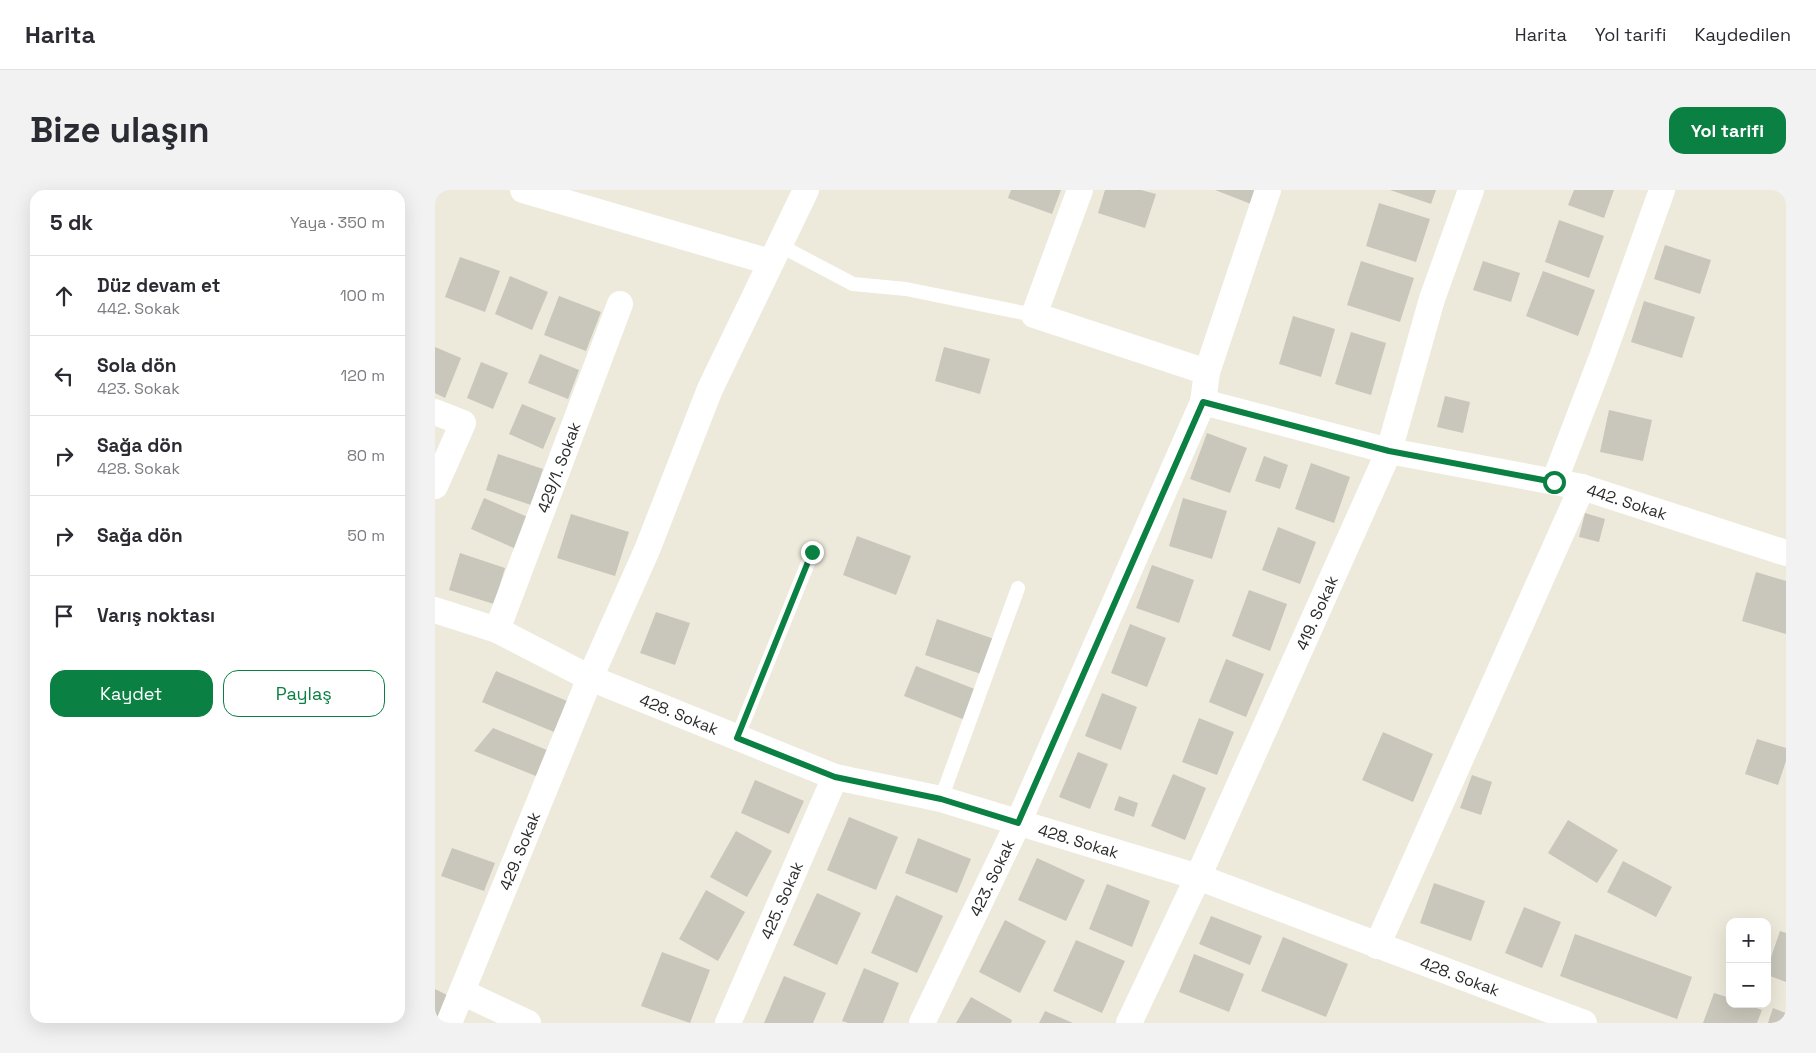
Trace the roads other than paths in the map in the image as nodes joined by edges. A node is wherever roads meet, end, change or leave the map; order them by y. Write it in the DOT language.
graph roads {
  1 [pos="523,190"];
  2 [pos="806,190"];
  3 [pos="1080,190"];
  4 [pos="1268,190"];
  5 [pos="1471,190"];
  6 [pos="1662,190"];
  7 [pos="595,200"];
  8 [pos="774,253"];
  9 [pos="620,304"];
  10 [pos="1034,315"];
  11 [pos="1207,372"];
  12 [pos="1203,402"];
  13 [pos="435,412"];
  14 [pos="1389,451"];
  15 [pos="1554,482"];
  16 [pos="435,486"];
  17 [pos="1582,487"];
  18 [pos="812,552"];
  19 [pos="1786,553"];
  20 [pos="1018,588"];
  21 [pos="435,610"];
  22 [pos="497,630"];
  23 [pos="590,678"];
  24 [pos="737,738"];
  25 [pos="835,777"];
  26 [pos="941,799"];
  27 [pos="1018,823"];
  28 [pos="1198,877"];
  29 [pos="1377,946"];
  30 [pos="462,992"];
  31 [pos="1550,1017"];
  32 [pos="449,1023"];
  33 [pos="528,1023"];
  34 [pos="728,1023"];
  35 [pos="923,1023"];
  36 [pos="1129,1023"];
  37 [pos="1584,1023"];
  1 -- 7 [label="street"];
  2 -- 8 [label="street, 429. Sokak"];
  3 -- 10 [label="street"];
  4 -- 11 [label="street, 423. Sokak"];
  5 -- 14 [label="street, 419. Sokak"];
  6 -- 15 [label="street"];
  7 -- 8 [label="street"];
  8 -- 10 [label="lane"];
  8 -- 23 [label="street, 429. Sokak"];
  9 -- 22 [label="street, 429/1. Sokak"];
  10 -- 11 [label="street"];
  11 -- 12 [label="street, 423. Sokak"];
  12 -- 14 [label="street, 442. Sokak"];
  12 -- 27 [label="street, 423. Sokak"];
  13 -- 16 [label="street"];
  14 -- 15 [label="street, 442. Sokak"];
  14 -- 28 [label="street, 419. Sokak"];
  15 -- 17 [label="street, 442. Sokak"];
  17 -- 19 [label="street, 442. Sokak"];
  17 -- 29 [label="street"];
  18 -- 24 [label="lane"];
  20 -- 26 [label="lane"];
  21 -- 22 [label="street, 428. Sokak"];
  22 -- 23 [label="street, 428. Sokak"];
  23 -- 24 [label="street, 428. Sokak"];
  23 -- 30 [label="street, 429. Sokak"];
  24 -- 25 [label="street, 428. Sokak"];
  25 -- 26 [label="street, 428. Sokak"];
  25 -- 34 [label="street, 425. Sokak"];
  26 -- 27 [label="street, 428. Sokak"];
  27 -- 28 [label="street, 428. Sokak"];
  27 -- 35 [label="street, 423. Sokak"];
  28 -- 29 [label="street, 428. Sokak"];
  28 -- 36 [label="street, 419. Sokak"];
  29 -- 31 [label="street, 428. Sokak"];
  30 -- 32 [label="street, 429. Sokak"];
  30 -- 33 [label="street"];
  31 -- 37 [label="street, 428. Sokak"];
}
